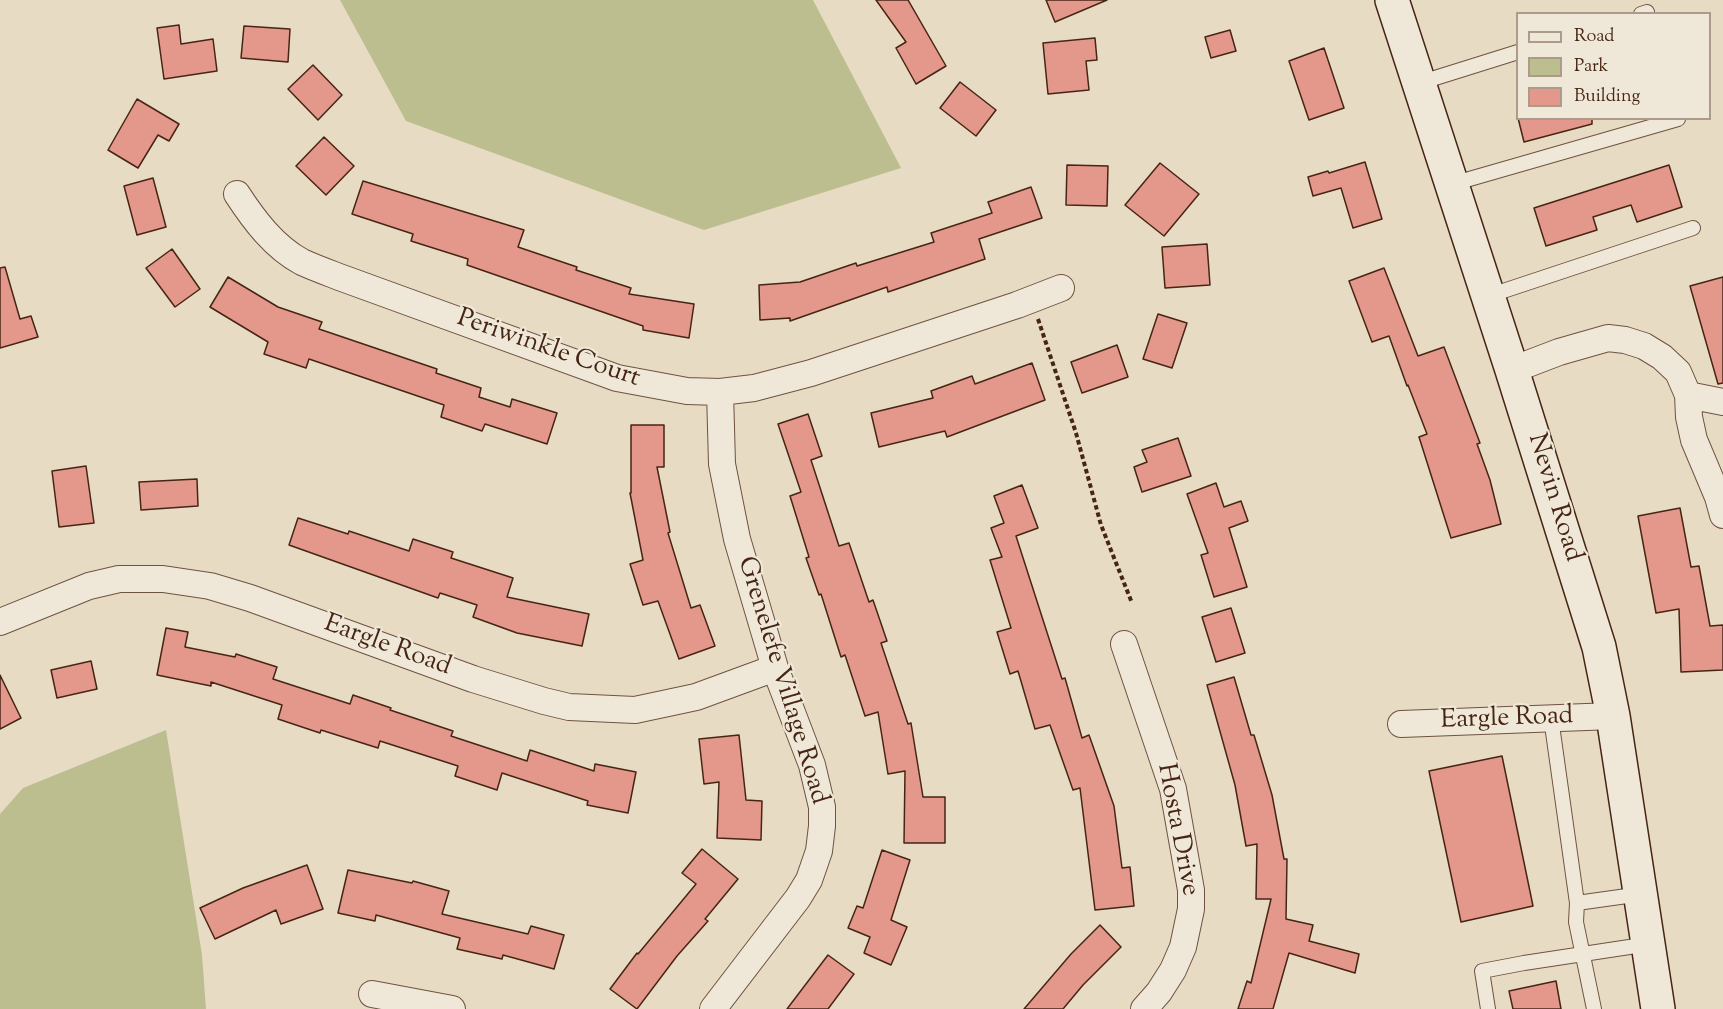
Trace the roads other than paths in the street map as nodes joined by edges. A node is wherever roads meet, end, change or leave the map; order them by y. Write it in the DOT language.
graph roads {
  1 [pos="1392,0"];
  2 [pos="1516,53"];
  3 [pos="1419,83"];
  4 [pos="1675,120"];
  5 [pos="1452,184"];
  6 [pos="237,194"];
  7 [pos="1693,228"];
  8 [pos="1061,288"];
  9 [pos="1488,296"];
  10 [pos="1512,370"];
  11 [pos="720,392"];
  12 [pos="1688,395"];
  13 [pos="1723,402"];
  14 [pos="1723,515"];
  15 [pos="0,622"];
  16 [pos="1124,644"];
  17 [pos="775,668"];
  18 [pos="1613,716"];
  19 [pos="1551,718"];
  20 [pos="1401,724"];
  21 [pos="1641,894"];
  22 [pos="1577,903"];
  23 [pos="1648,944"];
  24 [pos="1582,954"];
  25 [pos="372,994"];
  26 [pos="452,1009"];
  27 [pos="713,1009"];
  28 [pos="1144,1009"];
  29 [pos="1488,1009"];
  30 [pos="1594,1009"];
  31 [pos="1658,1009"];
  1 -- 3 [label="main road, Nevin Road"];
  2 -- 3 [label="lane"];
  3 -- 5 [label="main road, Nevin Road"];
  4 -- 5 [label="lane"];
  5 -- 9 [label="main road, Nevin Road"];
  6 -- 11 [label="street, Periwinkle Court"];
  7 -- 9 [label="lane"];
  8 -- 11 [label="street, Periwinkle Court"];
  9 -- 10 [label="main road, Nevin Road"];
  10 -- 12 [label="street"];
  10 -- 18 [label="main road, Nevin Road"];
  11 -- 17 [label="street, Grenelefe Village Road"];
  12 -- 13 [label="street"];
  12 -- 14 [label="street"];
  15 -- 17 [label="street, Eargle Road"];
  16 -- 28 [label="street, Hosta Drive"];
  17 -- 27 [label="street, Grenelefe Village Road"];
  18 -- 19 [label="street, Eargle Road"];
  18 -- 21 [label="main road, Nevin Road"];
  19 -- 20 [label="street, Eargle Road"];
  19 -- 22 [label="lane"];
  21 -- 22 [label="lane"];
  21 -- 23 [label="main road, Nevin Road"];
  22 -- 24 [label="lane"];
  23 -- 24 [label="lane"];
  23 -- 31 [label="main road, Nevin Road"];
  24 -- 29 [label="lane"];
  24 -- 30 [label="lane"];
  25 -- 26 [label="street"];
}
